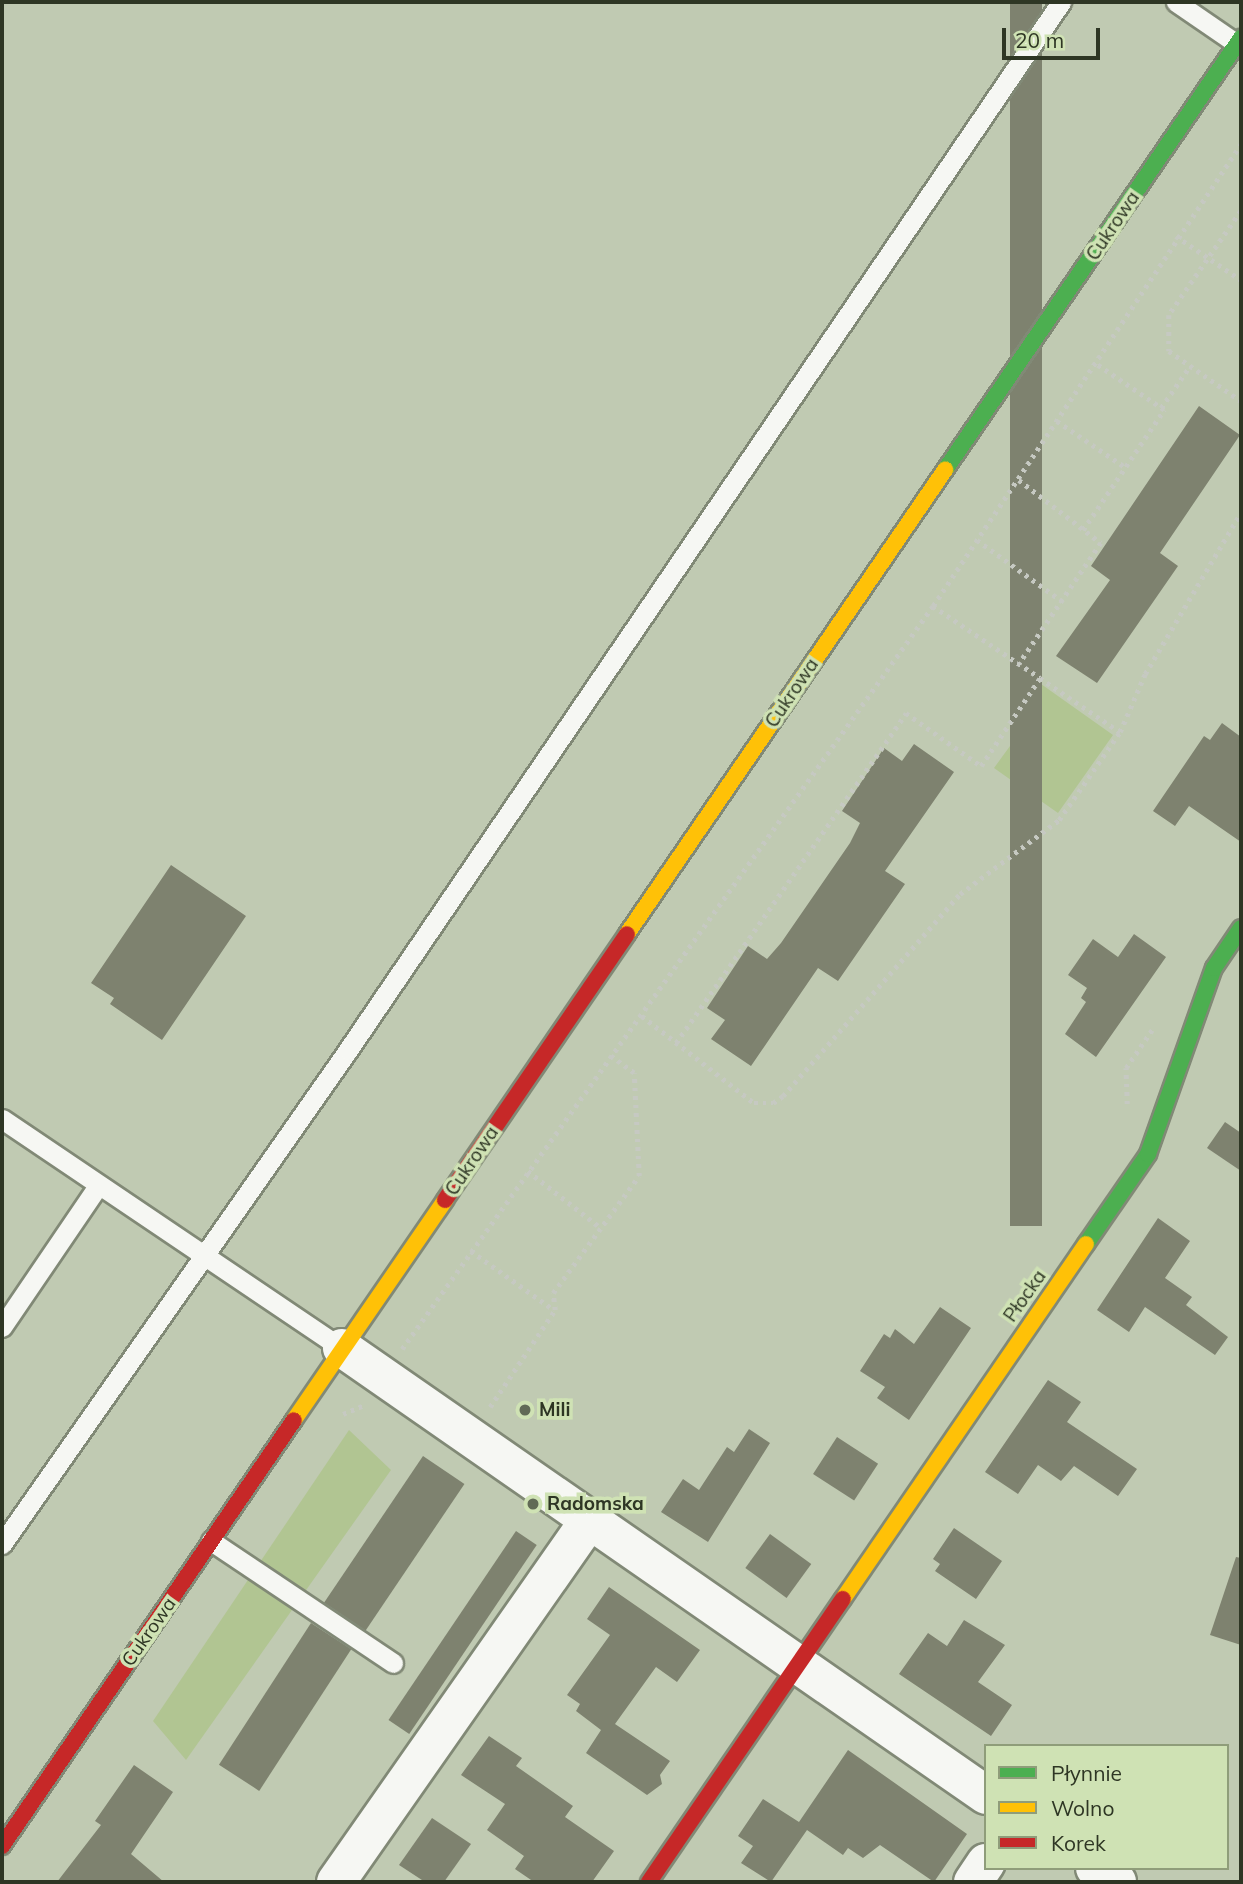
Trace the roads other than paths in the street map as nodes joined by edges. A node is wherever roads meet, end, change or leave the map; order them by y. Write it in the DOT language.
graph roads {
  1 [pos="1060,2"];
  2 [pos="1176,2"];
  3 [pos="1239,41"];
  4 [pos="1241,928"];
  5 [pos="2,1119"];
  6 [pos="98,1186"];
  7 [pos="205,1258"];
  8 [pos="2,1327"];
  9 [pos="342,1348"];
  10 [pos="590,1519"];
  11 [pos="211,1541"];
  12 [pos="2,1544"];
  13 [pos="393,1663"];
  14 [pos="797,1665"];
  15 [pos="984,1794"];
  16 [pos="2,1846"];
  17 [pos="984,1866"];
  18 [pos="1098,1870"];
  19 [pos="337,1882"];
  20 [pos="649,1882"];
  21 [pos="973,1882"];
  22 [pos="1116,1882"];
  1 -- 7 [label="lane"];
  2 -- 3 [label="lane"];
  3 -- 9 [label="street, Cukrowa"];
  4 -- 14 [label="street, Płocka"];
  5 -- 6 [label="lane"];
  6 -- 7 [label="lane"];
  6 -- 8 [label="lane"];
  7 -- 9 [label="lane"];
  7 -- 12 [label="lane"];
  9 -- 10 [label="street"];
  9 -- 11 [label="street, Cukrowa"];
  10 -- 14 [label="street"];
  10 -- 19 [label="street"];
  11 -- 13 [label="lane"];
  11 -- 16 [label="street, Cukrowa"];
  14 -- 15 [label="street"];
  14 -- 20 [label="street"];
  17 -- 21 [label="street"];
  18 -- 22 [label="street"];
}
